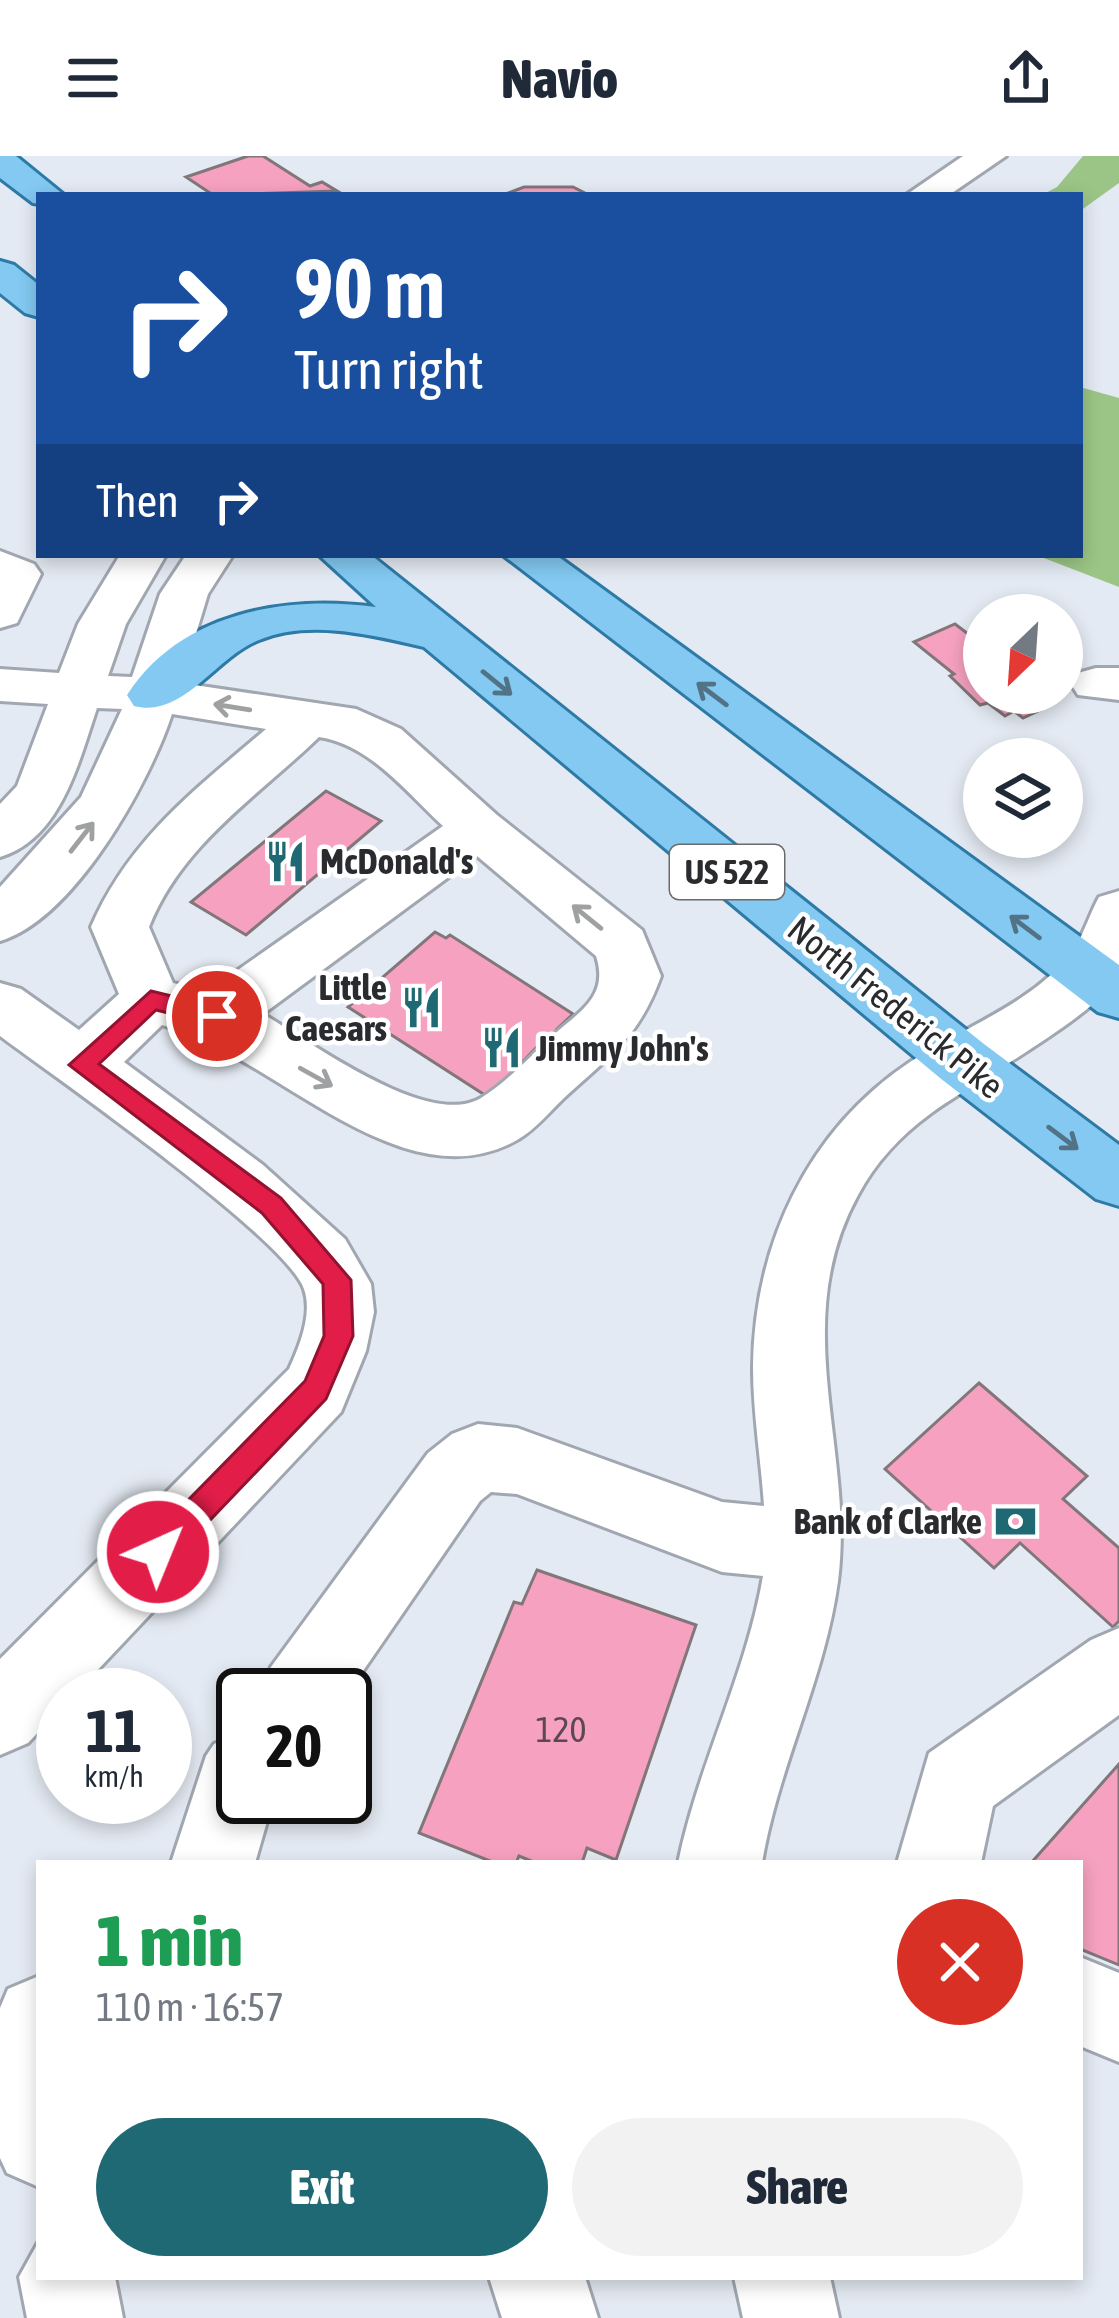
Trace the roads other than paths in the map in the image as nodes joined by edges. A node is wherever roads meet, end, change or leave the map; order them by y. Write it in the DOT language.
graph roads {
  1 [pos="988,156"];
  2 [pos="0,160"];
  3 [pos="42,192"];
  4 [pos="929,192"];
  5 [pos="0,273"];
  6 [pos="36,303"];
  7 [pos="141,558"];
  8 [pos="208,558"];
  9 [pos="346,558"];
  10 [pos="530,558"];
  11 [pos="0,565"];
  12 [pos="0,613"];
  13 [pos="440,635"];
  14 [pos="0,685"];
  15 [pos="79,689"];
  16 [pos="152,695"];
  17 [pos="308,718"];
  18 [pos="478,829"];
  19 [pos="0,838"];
  20 [pos="1119,911"];
  21 [pos="0,920"];
  22 [pos="1103,985"];
  23 [pos="151,1000"];
  24 [pos="0,1005"];
  25 [pos="217,1016"];
  26 [pos="962,1061"];
  27 [pos="82,1065"];
  28 [pos="1119,1180"];
  29 [pos="802,1545"];
  30 [pos="1119,1667"];
  31 [pos="317,1668"];
  32 [pos="0,1714"];
  33 [pos="226,1824"];
  34 [pos="214,1860"];
  35 [pos="720,1860"];
  36 [pos="940,1860"];
  37 [pos="1083,2002"];
  38 [pos="1119,2018"];
  39 [pos="36,2028"];
  40 [pos="36,2127"];
  41 [pos="68,2280"];
  42 [pos="538,2280"];
  43 [pos="783,2280"];
  44 [pos="75,2318"];
  45 [pos="550,2318"];
  46 [pos="791,2318"];
  1 -- 4 [label="street"];
  2 -- 3 [label="main road"];
  5 -- 6 [label="main road"];
  7 -- 15 [label="street"];
  8 -- 16 [label="street"];
  9 -- 13 [label="main road, North Frederick Pike / US 522"];
  22 -- 10 [label="main road, one-way"];
  11 -- 12 [label="street"];
  13 -- 16 [label="main road"];
  13 -- 26 [label="main road, North Frederick Pike / US 522, one-way"];
  14 -- 15 [label="street"];
  15 -- 16 [label="street"];
  15 -- 19 [label="street"];
  17 -- 16 [label="street, one-way"];
  21 -- 16 [label="street, one-way"];
  17 -- 18 [label="street"];
  17 -- 23 [label="street"];
  18 -- 25 [label="street"];
  25 -- 18 [label="street, one-way"];
  20 -- 22 [label="street"];
  22 -- 26 [label="street"];
  23 -- 25 [label="street"];
  23 -- 27 [label="street"];
  24 -- 27 [label="street"];
  26 -- 28 [label="main road, North Frederick Pike / US 522, one-way"];
  26 -- 29 [label="street"];
  27 -- 32 [label="street"];
  29 -- 31 [label="street"];
  29 -- 35 [label="street"];
  30 -- 36 [label="street"];
  33 -- 34 [label="street"];
  37 -- 38 [label="street"];
  39 -- 40 [label="street"];
  41 -- 44 [label="street"];
  42 -- 45 [label="street"];
  43 -- 46 [label="street"];
}
